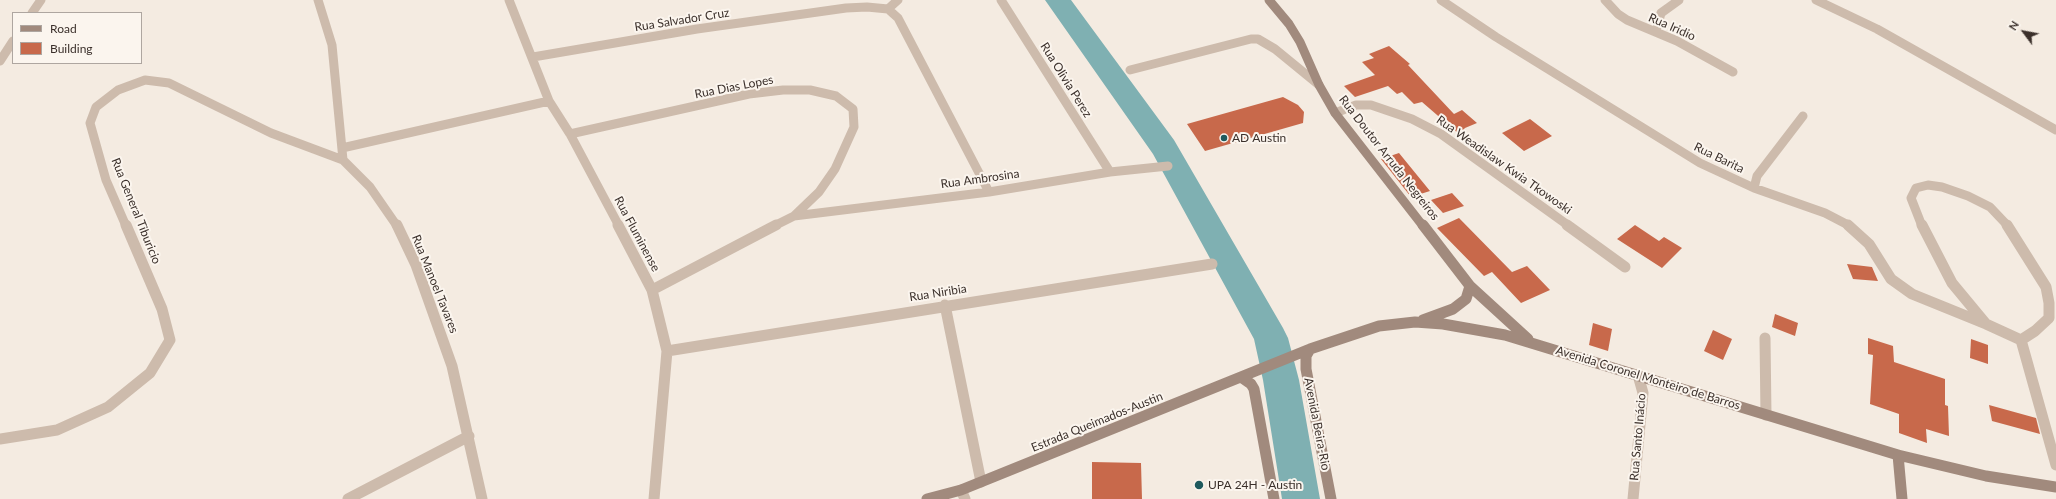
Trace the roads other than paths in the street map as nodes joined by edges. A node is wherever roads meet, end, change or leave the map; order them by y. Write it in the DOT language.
graph roads {
  1 [pos="41,0"];
  2 [pos="318,0"];
  3 [pos="509,0"];
  4 [pos="898,0"];
  5 [pos="1001,0"];
  6 [pos="1269,0"];
  7 [pos="1441,0"];
  8 [pos="1605,0"];
  9 [pos="1679,0"];
  10 [pos="1816,0"];
  11 [pos="888,9"];
  12 [pos="33,12"];
  13 [pos="1656,32"];
  14 [pos="12,43"];
  15 [pos="533,57"];
  16 [pos="0,61"];
  17 [pos="1130,70"];
  18 [pos="1734,72"];
  19 [pos="1319,85"];
  20 [pos="549,101"];
  21 [pos="1335,113"];
  22 [pos="1803,116"];
  23 [pos="2056,130"];
  24 [pos="570,134"];
  25 [pos="342,148"];
  26 [pos="343,160"];
  27 [pos="1168,166"];
  28 [pos="1110,172"];
  29 [pos="1754,188"];
  30 [pos="989,192"];
  31 [pos="794,216"];
  32 [pos="1212,264"];
  33 [pos="1625,267"];
  34 [pos="1470,286"];
  35 [pos="2046,287"];
  36 [pos="652,290"];
  37 [pos="2056,295"];
  38 [pos="945,305"];
  39 [pos="1414,322"];
  40 [pos="1986,324"];
  41 [pos="1765,338"];
  42 [pos="2021,340"];
  43 [pos="1534,343"];
  44 [pos="1310,349"];
  45 [pos="667,351"];
  46 [pos="1638,375"];
  47 [pos="1242,377"];
  48 [pos="1766,415"];
  49 [pos="469,436"];
  50 [pos="0,439"];
  51 [pos="1898,455"];
  52 [pos="2056,465"];
  53 [pos="981,482"];
  54 [pos="2056,487"];
  55 [pos="963,494"];
  56 [pos="348,499"];
  57 [pos="482,499"];
  58 [pos="654,499"];
  59 [pos="927,499"];
  60 [pos="1274,499"];
  61 [pos="1331,499"];
  62 [pos="1633,499"];
  63 [pos="1902,499"];
  1 -- 12 [label="street"];
  2 -- 25 [label="street"];
  3 -- 15 [label="street, Rua Fluminense"];
  4 -- 11 [label="street"];
  5 -- 28 [label="street, Rua Olivia Perez"];
  6 -- 19 [label="main road, Rua Doutor Arruda Negreiros"];
  7 -- 29 [label="street, Rua Barita"];
  8 -- 13 [label="street, Rua Iridio"];
  9 -- 13 [label="street"];
  10 -- 23 [label="street"];
  11 -- 15 [label="street, Rua Salvador Cruz"];
  11 -- 30 [label="street"];
  13 -- 18 [label="street, Rua Iridio"];
  14 -- 16 [label="street"];
  15 -- 20 [label="street, Rua Fluminense"];
  17 -- 19 [label="street"];
  19 -- 21 [label="main road, Rua Doutor Arruda Negreiros"];
  20 -- 24 [label="street, Rua Fluminense"];
  20 -- 25 [label="street"];
  21 -- 33 [label="street, Rua Weadislaw Kwia Tkowoski"];
  21 -- 34 [label="main road, Rua Doutor Arruda Negreiros"];
  22 -- 29 [label="street"];
  24 -- 31 [label="street, Rua Dias Lopes"];
  24 -- 36 [label="street, Rua Fluminense"];
  25 -- 26 [label="street"];
  26 -- 49 [label="street, Rua Manoel Tavares"];
  26 -- 50 [label="street, Rua General Tiburicio"];
  27 -- 28 [label="street, Rua Ambrosina"];
  28 -- 30 [label="street, Rua Ambrosina"];
  29 -- 40 [label="street, Rua Barita"];
  30 -- 31 [label="street, Rua Ambrosina"];
  31 -- 36 [label="street, Rua Dias Lopes"];
  32 -- 38 [label="street, Rua Niribia"];
  34 -- 39 [label="main road"];
  34 -- 43 [label="main road, Rua Doutor Arruda Negreiros"];
  35 -- 37 [label="street"];
  35 -- 40 [label="street"];
  35 -- 42 [label="street"];
  36 -- 45 [label="street, Rua Fluminense"];
  38 -- 45 [label="street, Rua Niribia"];
  38 -- 53 [label="street"];
  39 -- 43 [label="main road, Avenida Coronel Monteiro de Barros"];
  39 -- 44 [label="main road, Avenida Coronel Monteiro de Barros"];
  40 -- 42 [label="street, Rua Barita"];
  41 -- 48 [label="street"];
  42 -- 52 [label="street"];
  43 -- 46 [label="main road, Avenida Coronel Monteiro de Barros"];
  44 -- 47 [label="main road, Avenida Coronel Monteiro de Barros"];
  44 -- 61 [label="main road, Avenida Beira-Rio"];
  45 -- 58 [label="street, Rua Fluminense"];
  46 -- 48 [label="main road, Avenida Coronel Monteiro de Barros"];
  46 -- 62 [label="street, Rua Santo Inácio"];
  47 -- 53 [label="main road, Estrada Queimados-Austin"];
  47 -- 60 [label="main road"];
  48 -- 51 [label="main road, Avenida Coronel Monteiro de Barros"];
  49 -- 56 [label="street"];
  49 -- 57 [label="street, Rua Manoel Tavares"];
  51 -- 54 [label="main road, Avenida Coronel Monteiro de Barros"];
  51 -- 63 [label="main road"];
  53 -- 55 [label="main road, Estrada Queimados-Austin"];
  55 -- 59 [label="main road, Estrada Queimados-Austin"];
}
